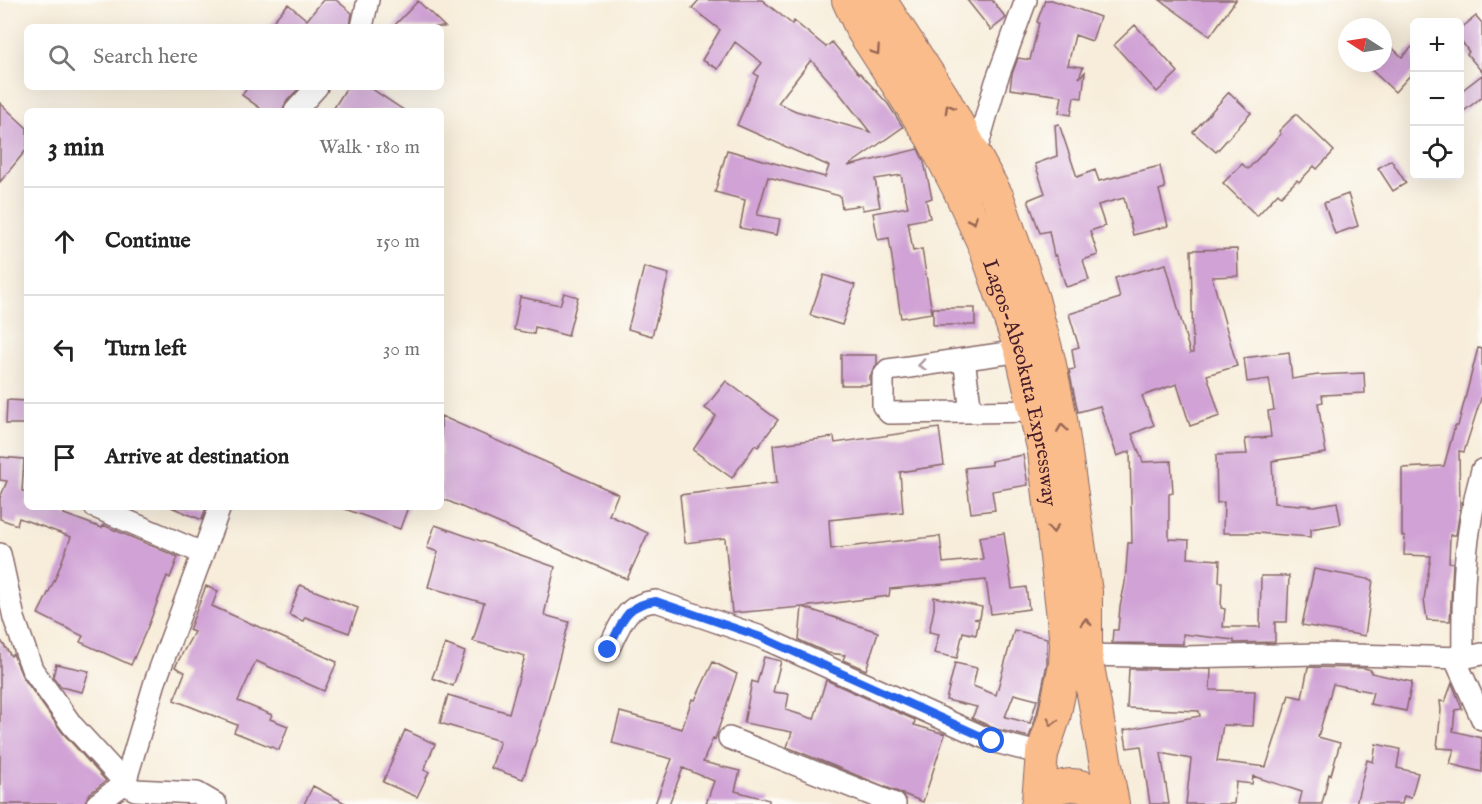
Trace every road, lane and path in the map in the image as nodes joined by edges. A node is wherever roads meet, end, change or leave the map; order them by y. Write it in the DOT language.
graph roads {
  1 [pos="368,0"];
  2 [pos="848,0"];
  3 [pos="880,0"];
  4 [pos="1026,0"];
  5 [pos="363,24"];
  6 [pos="314,90"];
  7 [pos="298,108"];
  8 [pos="975,155"];
  9 [pos="1021,351"];
  10 [pos="964,359"];
  11 [pos="1036,411"];
  12 [pos="971,412"];
  13 [pos="1482,470"];
  14 [pos="102,510"];
  15 [pos="219,510"];
  16 [pos="202,553"];
  17 [pos="0,554"];
  18 [pos="608,650"];
  19 [pos="1086,655"];
  20 [pos="1466,656"];
  21 [pos="1482,719"];
  22 [pos="729,738"];
  23 [pos="1042,754"];
  24 [pos="133,792"];
  25 [pos="1038,803"];
  26 [pos="97,804"];
  27 [pos="216,804"];
  28 [pos="894,804"];
  29 [pos="1108,804"];
  30 [pos="1113,804"];
  1 -- 5 [label="street"];
  2 -- 9 [label="highway, Lagos-Abeokuta Expressway, one-way"];
  8 -- 3 [label="highway, Lagos-Abeokuta Expressway, one-way"];
  4 -- 8 [label="street"];
  6 -- 7 [label="street"];
  19 -- 8 [label="highway, Lagos-Abeokuta Expressway, one-way"];
  9 -- 10 [label="street"];
  9 -- 11 [label="highway, Lagos-Abeokuta Expressway"];
  10 -- 12 [label="street"];
  10 -- 12 [label="street, one-way"];
  11 -- 12 [label="street"];
  11 -- 23 [label="highway, Lagos-Abeokuta Expressway, one-way"];
  13 -- 20 [label="street"];
  14 -- 16 [label="street"];
  15 -- 16 [label="street"];
  16 -- 24 [label="street"];
  17 -- 24 [label="street"];
  18 -- 23 [label="street"];
  19 -- 20 [label="street"];
  19 -- 30 [label="highway, Lagos-Abeokuta Expressway"];
  20 -- 21 [label="street"];
  22 -- 28 [label="street"];
  23 -- 25 [label="highway, Lagos-Abeokuta Expressway"];
  24 -- 26 [label="street"];
  24 -- 27 [label="street"];
  25 -- 29 [label="highway"];
}
